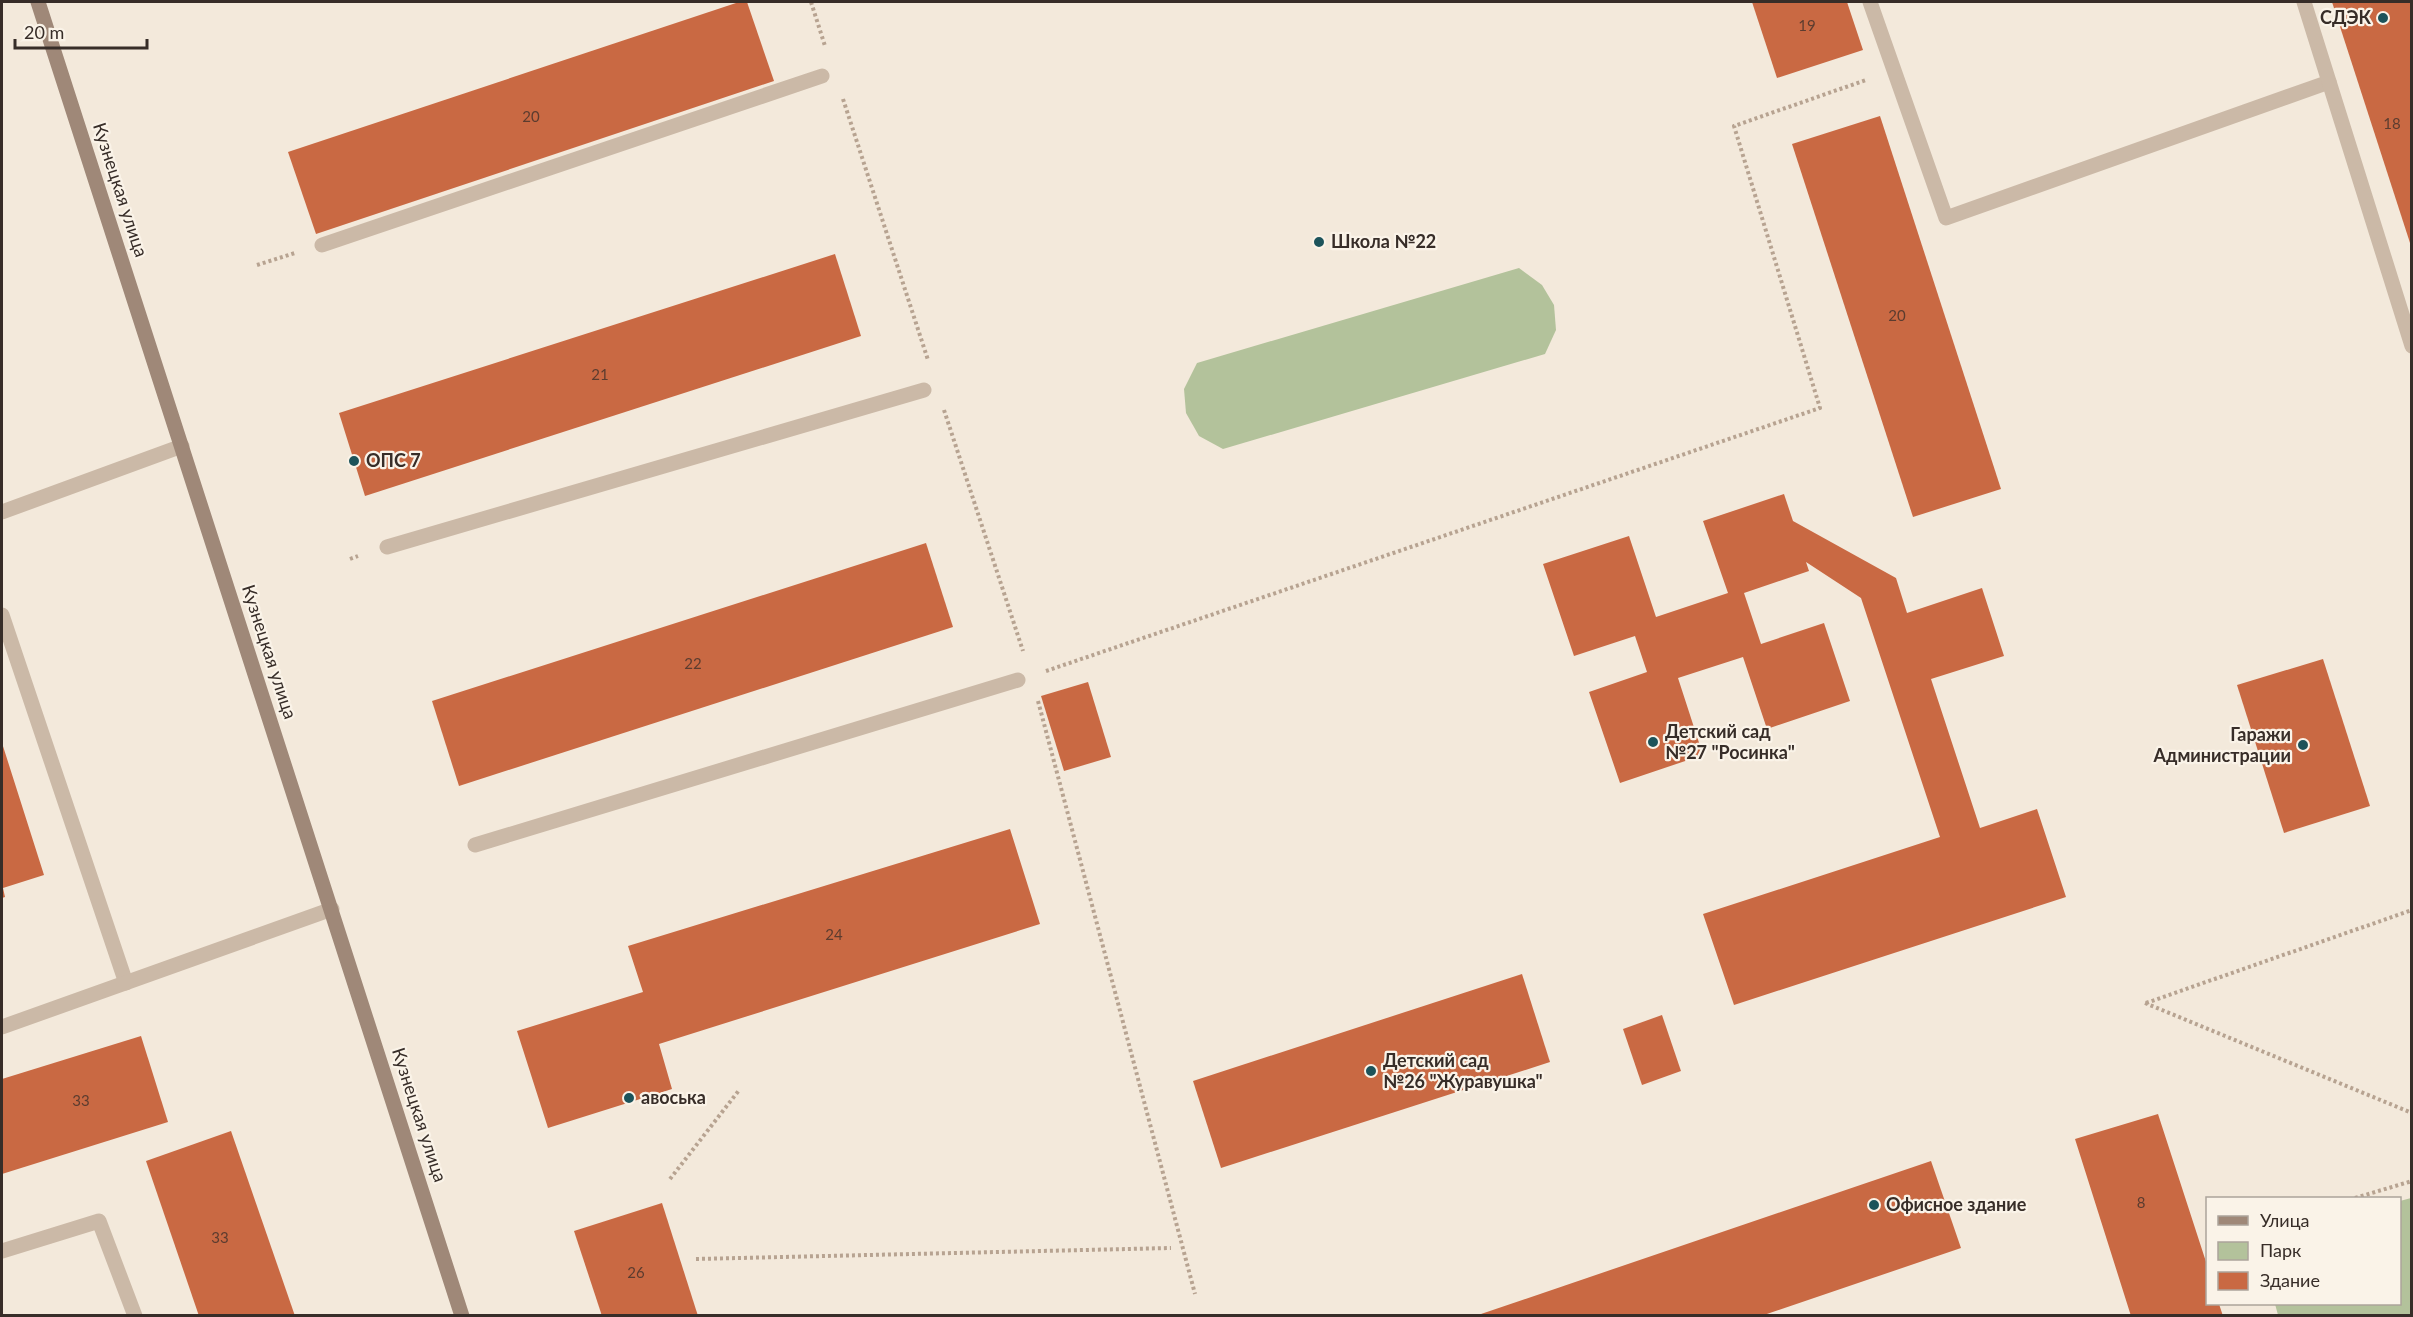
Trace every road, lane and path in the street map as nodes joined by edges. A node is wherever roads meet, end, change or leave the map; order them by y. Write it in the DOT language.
graph roads {
  1 [pos="38,2"];
  2 [pos="811,2"];
  3 [pos="1870,2"];
  4 [pos="2304,2"];
  5 [pos="825,46"];
  6 [pos="1893,71"];
  7 [pos="822,76"];
  8 [pos="2329,82"];
  9 [pos="840,92"];
  10 [pos="321,245"];
  11 [pos="257,265"];
  12 [pos="2412,346"];
  13 [pos="928,362"];
  14 [pos="924,390"];
  15 [pos="943,406"];
  16 [pos="182,446"];
  17 [pos="2,512"];
  18 [pos="387,547"];
  19 [pos="2,615"];
  20 [pos="1025,678"];
  21 [pos="475,845"];
  22 [pos="332,909"];
  23 [pos="2412,910"];
  24 [pos="126,983"];
  25 [pos="2,1027"];
  26 [pos="740,1089"];
  27 [pos="2412,1113"];
  28 [pos="670,1179"];
  29 [pos="2412,1181"];
  30 [pos="2358,1197"];
  31 [pos="1171,1248"];
  32 [pos="2,1251"];
  33 [pos="696,1258"];
  34 [pos="1195,1294"];
  35 [pos="135,1316"];
  36 [pos="462,1316"];
  1 -- 16 [label="main road, Кузнецкая улица"];
  2 -- 5 [label="path"];
  3 -- 6 [label="lane"];
  4 -- 8 [label="lane"];
  6 -- 8 [label="lane"];
  6 -- 20 [label="path"];
  7 -- 10 [label="lane"];
  8 -- 12 [label="lane"];
  9 -- 13 [label="path"];
  10 -- 11 [label="path"];
  14 -- 18 [label="lane"];
  15 -- 20 [label="path"];
  16 -- 17 [label="lane"];
  16 -- 22 [label="main road, Кузнецкая улица"];
  19 -- 24 [label="lane"];
  20 -- 21 [label="lane"];
  20 -- 34 [label="path"];
  22 -- 24 [label="lane"];
  22 -- 36 [label="main road, Кузнецкая улица"];
  23 -- 27 [label="path"];
  24 -- 25 [label="lane"];
  26 -- 28 [label="path"];
  29 -- 30 [label="path"];
  31 -- 33 [label="path"];
  32 -- 35 [label="lane"];
}
